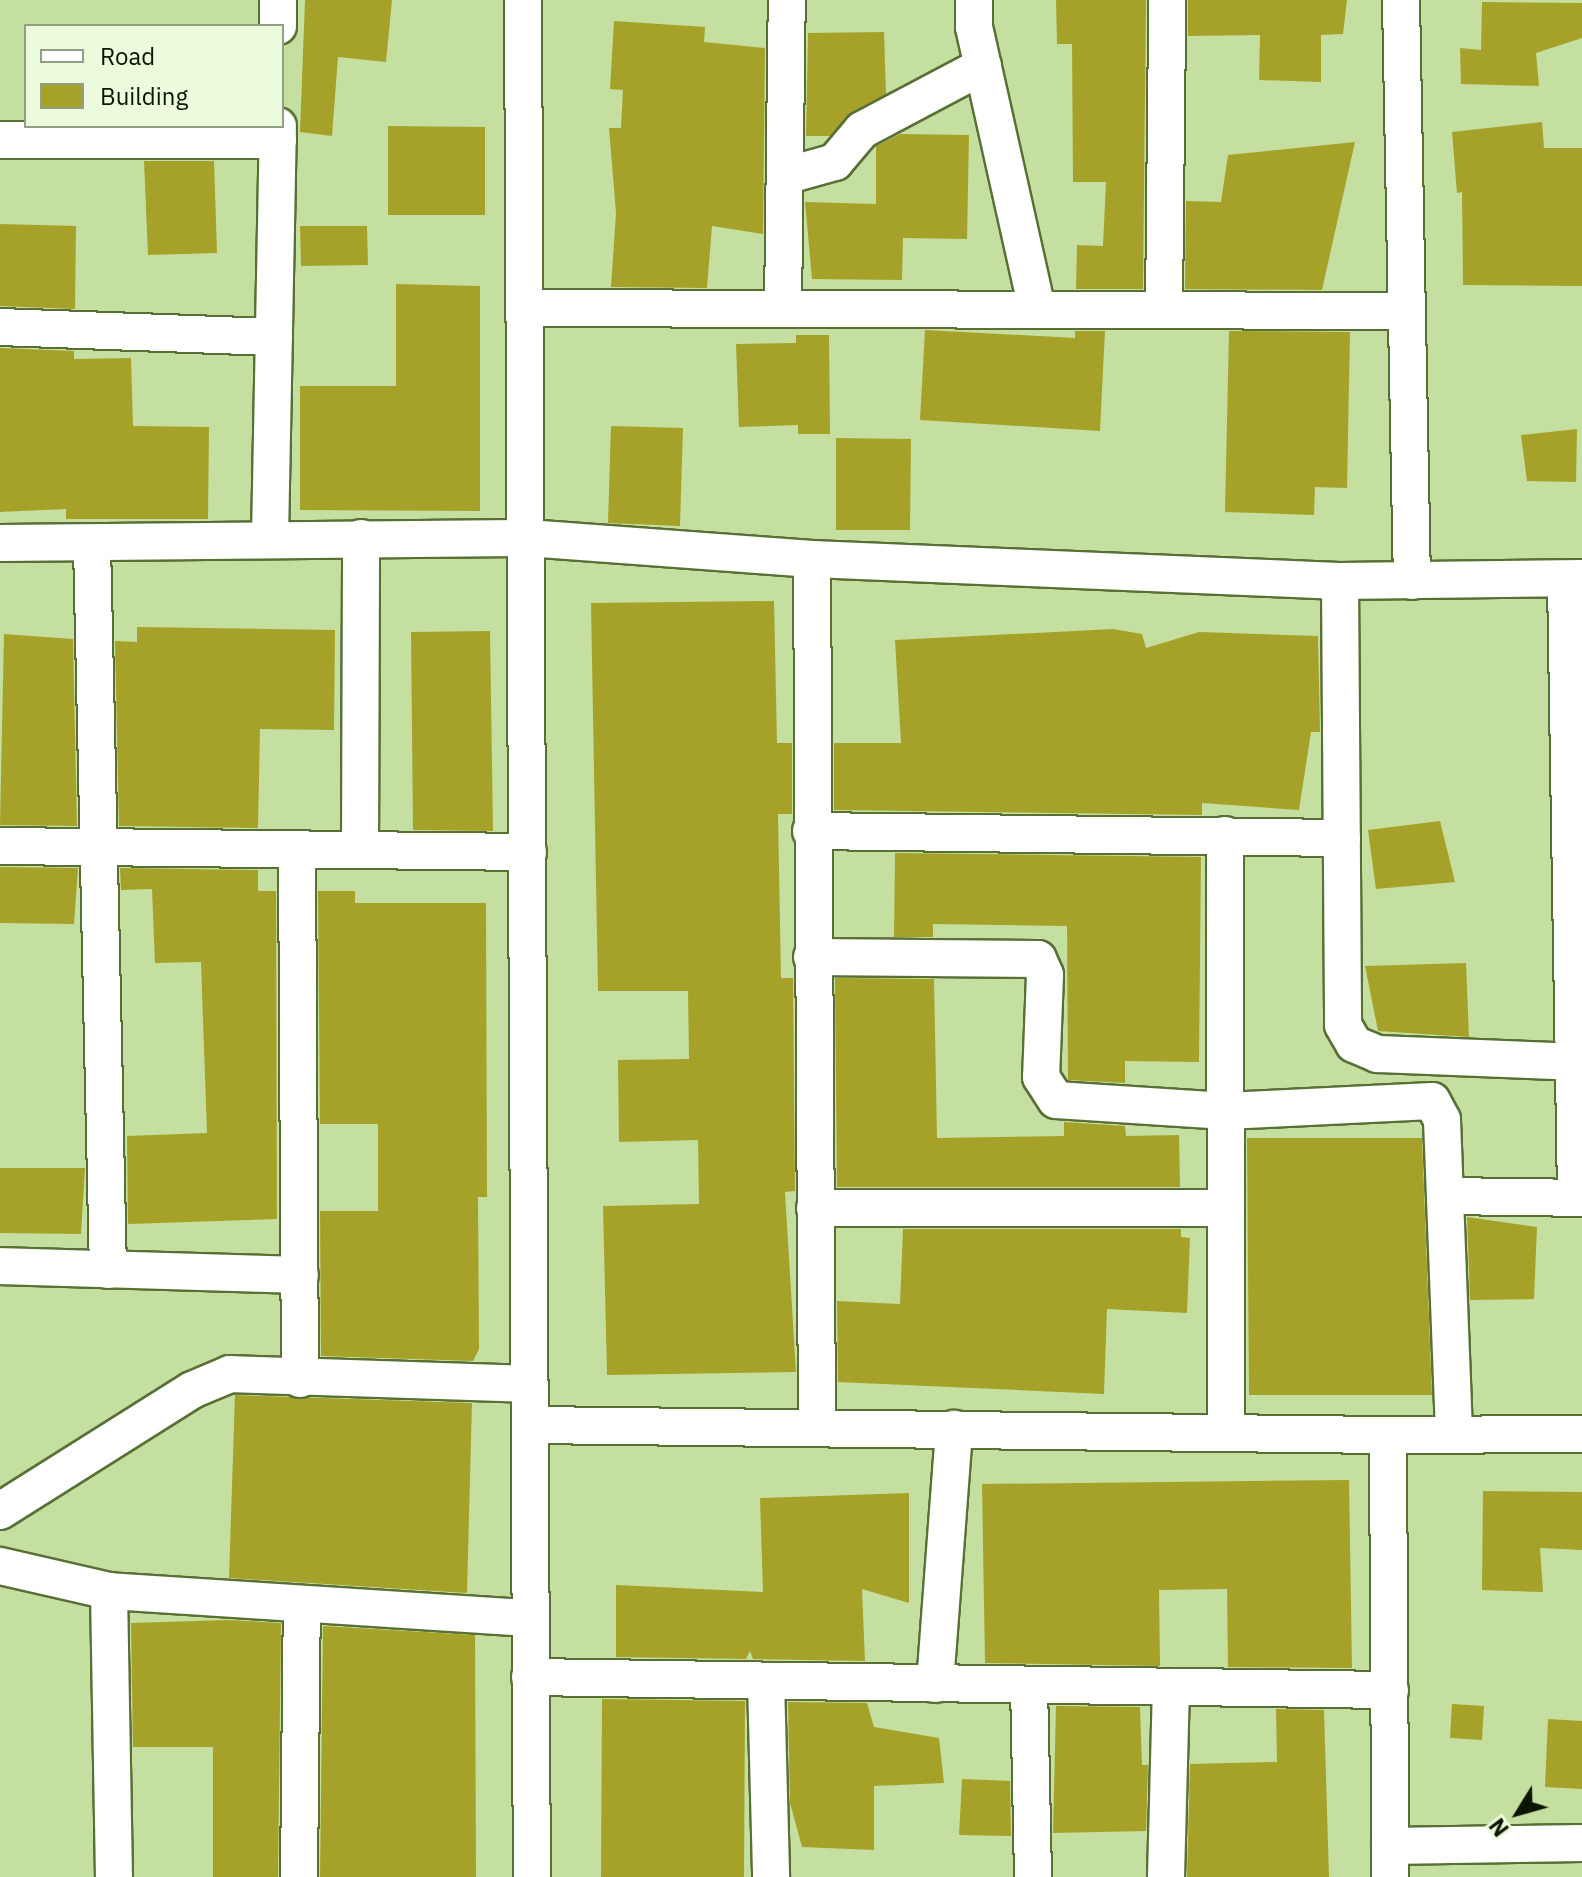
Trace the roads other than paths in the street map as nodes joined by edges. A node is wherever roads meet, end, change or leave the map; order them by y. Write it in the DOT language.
graph roads {
  1 [pos="278,0"];
  2 [pos="523,0"];
  3 [pos="787,0"];
  4 [pos="974,0"];
  5 [pos="1167,0"];
  6 [pos="1401,0"];
  7 [pos="278,24"];
  8 [pos="983,66"];
  9 [pos="278,133"];
  10 [pos="0,140"];
  11 [pos="785,176"];
  12 [pos="526,308"];
  13 [pos="783,309"];
  14 [pos="1037,309"];
  15 [pos="1164,309"];
  16 [pos="1407,311"];
  17 [pos="0,327"];
  18 [pos="274,337"];
  19 [pos="270,538"];
  20 [pos="361,538"];
  21 [pos="527,538"];
  22 [pos="0,543"];
  23 [pos="92,544"];
  24 [pos="812,559"];
  25 [pos="1574,579"];
  26 [pos="1340,581"];
  27 [pos="1412,581"];
  28 [pos="1576,815"];
  29 [pos="811,831"];
  30 [pos="1225,835"];
  31 [pos="1342,838"];
  32 [pos="0,846"];
  33 [pos="100,847"];
  34 [pos="297,849"];
  35 [pos="360,850"];
  36 [pos="528,852"];
  37 [pos="1577,919"];
  38 [pos="812,957"];
  39 [pos="1378,1054"];
  40 [pos="1574,1062"];
  41 [pos="1388,1101"];
  42 [pos="1226,1111"];
  43 [pos="1445,1196"];
  44 [pos="1579,1198"];
  45 [pos="815,1208"];
  46 [pos="1226,1208"];
  47 [pos="0,1266"];
  48 [pos="108,1270"];
  49 [pos="300,1275"];
  50 [pos="300,1379"];
  51 [pos="529,1384"];
  52 [pos="530,1425"];
  53 [pos="817,1428"];
  54 [pos="954,1429"];
  55 [pos="1226,1433"];
  56 [pos="1454,1434"];
  57 [pos="1582,1434"];
  58 [pos="1388,1435"];
  59 [pos="0,1511"];
  60 [pos="0,1566"];
  61 [pos="109,1591"];
  62 [pos="302,1605"];
  63 [pos="530,1618"];
  64 [pos="530,1677"];
  65 [pos="766,1681"];
  66 [pos="935,1684"];
  67 [pos="1029,1685"];
  68 [pos="1171,1687"];
  69 [pos="1390,1690"];
  70 [pos="1582,1843"];
  71 [pos="1390,1861"];
  72 [pos="114,1877"];
  73 [pos="299,1877"];
  74 [pos="532,1877"];
  75 [pos="771,1877"];
  76 [pos="1033,1877"];
  77 [pos="1166,1877"];
  1 -- 7 [label="street"];
  2 -- 12 [label="street"];
  3 -- 11 [label="street"];
  4 -- 8 [label="street"];
  5 -- 15 [label="street"];
  6 -- 16 [label="street"];
  8 -- 11 [label="street"];
  8 -- 14 [label="street"];
  9 -- 10 [label="street"];
  9 -- 18 [label="street"];
  11 -- 13 [label="street"];
  12 -- 13 [label="street"];
  12 -- 21 [label="street"];
  13 -- 14 [label="street"];
  14 -- 15 [label="street"];
  15 -- 16 [label="street"];
  16 -- 27 [label="street"];
  17 -- 18 [label="street"];
  18 -- 19 [label="street"];
  19 -- 20 [label="street"];
  19 -- 23 [label="street"];
  20 -- 21 [label="street"];
  20 -- 35 [label="street"];
  21 -- 24 [label="street"];
  21 -- 36 [label="street"];
  22 -- 23 [label="street"];
  23 -- 33 [label="street"];
  24 -- 26 [label="street"];
  24 -- 29 [label="street"];
  25 -- 27 [label="street"];
  25 -- 28 [label="street"];
  26 -- 27 [label="street"];
  26 -- 31 [label="street"];
  28 -- 37 [label="street"];
  29 -- 30 [label="street"];
  29 -- 38 [label="street"];
  30 -- 31 [label="street"];
  30 -- 42 [label="street"];
  31 -- 39 [label="street"];
  32 -- 33 [label="street"];
  33 -- 34 [label="street"];
  33 -- 48 [label="street"];
  34 -- 35 [label="street"];
  34 -- 49 [label="street"];
  35 -- 36 [label="street"];
  36 -- 51 [label="street"];
  37 -- 40 [label="street"];
  38 -- 42 [label="street"];
  38 -- 45 [label="street"];
  39 -- 40 [label="street"];
  39 -- 41 [label="street"];
  40 -- 44 [label="street"];
  41 -- 42 [label="street"];
  41 -- 43 [label="street"];
  42 -- 46 [label="street"];
  43 -- 44 [label="street"];
  43 -- 56 [label="street"];
  45 -- 46 [label="street"];
  45 -- 53 [label="street"];
  46 -- 55 [label="street"];
  47 -- 48 [label="street"];
  48 -- 49 [label="street"];
  49 -- 50 [label="street"];
  50 -- 51 [label="street"];
  50 -- 59 [label="street"];
  51 -- 52 [label="street"];
  52 -- 53 [label="street"];
  52 -- 63 [label="street"];
  53 -- 54 [label="street"];
  54 -- 55 [label="street"];
  54 -- 66 [label="street"];
  55 -- 58 [label="street"];
  56 -- 57 [label="street"];
  56 -- 58 [label="street"];
  58 -- 69 [label="street"];
  60 -- 61 [label="street"];
  61 -- 62 [label="street"];
  61 -- 72 [label="street"];
  62 -- 63 [label="street"];
  62 -- 73 [label="street"];
  63 -- 64 [label="street"];
  64 -- 65 [label="street"];
  64 -- 74 [label="street"];
  65 -- 66 [label="street"];
  65 -- 75 [label="street"];
  66 -- 67 [label="street"];
  67 -- 68 [label="street"];
  67 -- 76 [label="street"];
  68 -- 69 [label="street"];
  68 -- 77 [label="street"];
  69 -- 71 [label="street"];
  70 -- 71 [label="street"];
}
